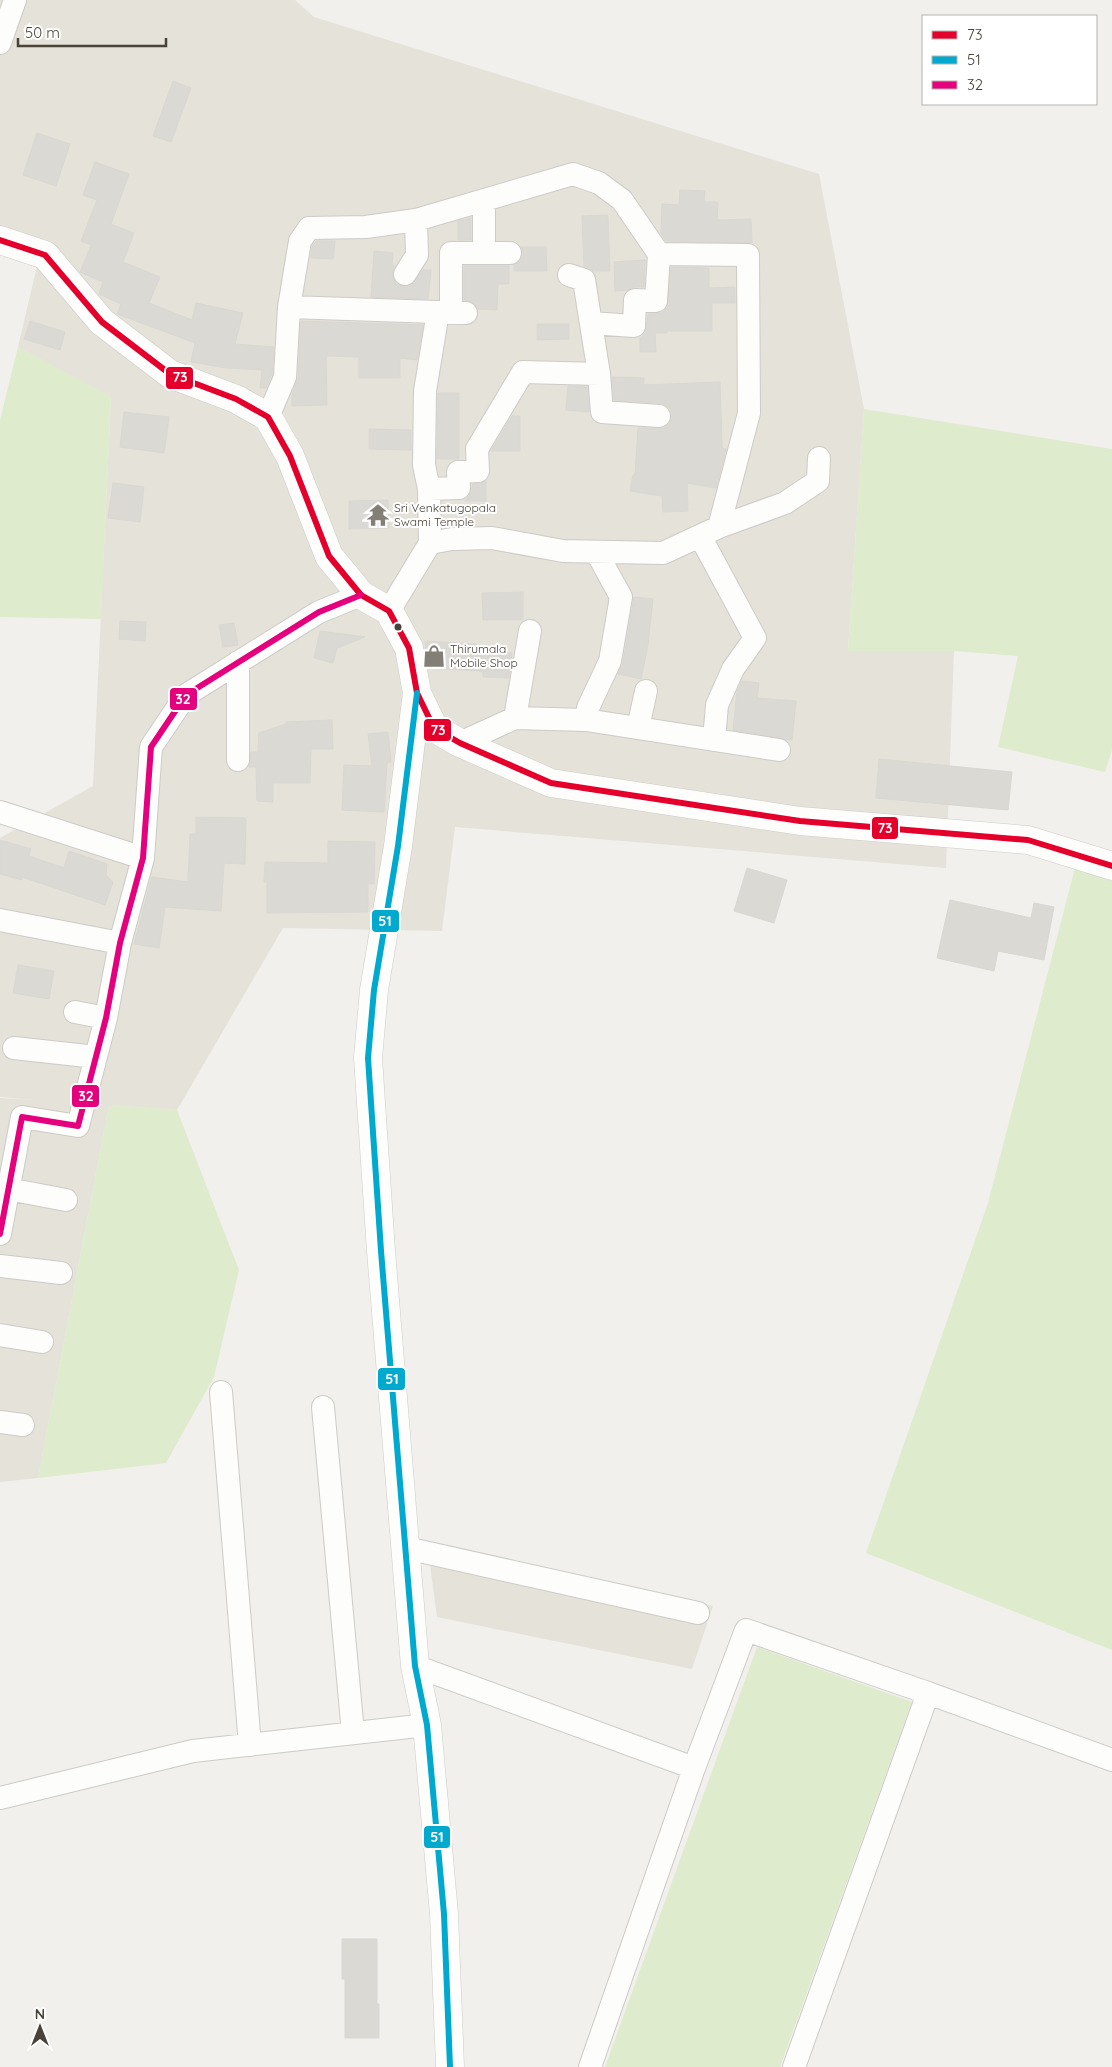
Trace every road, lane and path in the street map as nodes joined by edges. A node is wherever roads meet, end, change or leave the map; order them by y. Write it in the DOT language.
graph roads {
  1 [pos="16,0"];
  2 [pos="0,43"];
  3 [pos="484,200"];
  4 [pos="416,220"];
  5 [pos="0,240"];
  6 [pos="484,254"];
  7 [pos="510,254"];
  8 [pos="659,254"];
  9 [pos="405,274"];
  10 [pos="570,275"];
  11 [pos="289,307"];
  12 [pos="451,312"];
  13 [pos="591,324"];
  14 [pos="599,374"];
  15 [pos="659,416"];
  16 [pos="268,417"];
  17 [pos="818,458"];
  18 [pos="429,489"];
  19 [pos="709,531"];
  20 [pos="430,543"];
  21 [pos="597,553"];
  22 [pos="361,595"];
  23 [pos="389,611"];
  24 [pos="530,631"];
  25 [pos="238,662"];
  26 [pos="646,691"];
  27 [pos="416,693"];
  28 [pos="515,718"];
  29 [pos="586,720"];
  30 [pos="638,728"];
  31 [pos="714,740"];
  32 [pos="460,743"];
  33 [pos="780,750"];
  34 [pos="238,760"];
  35 [pos="0,812"];
  36 [pos="143,858"];
  37 [pos="1112,866"];
  38 [pos="0,920"];
  39 [pos="120,944"];
  40 [pos="75,1012"];
  41 [pos="106,1018"];
  42 [pos="14,1048"];
  43 [pos="96,1056"];
  44 [pos="8,1189"];
  45 [pos="66,1200"];
  46 [pos="0,1234"];
  47 [pos="0,1266"];
  48 [pos="61,1273"];
  49 [pos="0,1335"];
  50 [pos="42,1342"];
  51 [pos="221,1392"];
  52 [pos="323,1407"];
  53 [pos="0,1422"];
  54 [pos="23,1425"];
  55 [pos="406,1548"];
  56 [pos="698,1613"];
  57 [pos="415,1666"];
  58 [pos="928,1693"];
  59 [pos="427,1725"];
  60 [pos="353,1733"];
  61 [pos="250,1744"];
  62 [pos="1112,1760"];
  63 [pos="694,1768"];
  64 [pos="0,1798"];
  65 [pos="450,2067"];
  66 [pos="590,2067"];
  67 [pos="794,2067"];
  1 -- 2 [label="street"];
  3 -- 4 [label="street"];
  3 -- 6 [label="street"];
  3 -- 8 [label="street"];
  4 -- 9 [label="street"];
  4 -- 11 [label="street"];
  5 -- 16 [label="street"];
  6 -- 7 [label="street"];
  6 -- 12 [label="street"];
  8 -- 13 [label="street"];
  8 -- 19 [label="street"];
  10 -- 13 [label="street"];
  11 -- 12 [label="street"];
  11 -- 16 [label="street"];
  12 -- 18 [label="street"];
  13 -- 14 [label="street"];
  14 -- 15 [label="street"];
  14 -- 18 [label="street"];
  16 -- 22 [label="street"];
  17 -- 19 [label="street"];
  18 -- 20 [label="street"];
  19 -- 21 [label="street"];
  19 -- 31 [label="street"];
  20 -- 21 [label="street"];
  20 -- 23 [label="street"];
  21 -- 29 [label="street"];
  22 -- 23 [label="street"];
  22 -- 25 [label="street"];
  23 -- 27 [label="street"];
  24 -- 28 [label="street"];
  25 -- 34 [label="street"];
  25 -- 36 [label="street"];
  26 -- 30 [label="street"];
  27 -- 32 [label="street"];
  27 -- 55 [label="street"];
  28 -- 29 [label="street"];
  28 -- 32 [label="street"];
  29 -- 30 [label="street"];
  30 -- 31 [label="street"];
  31 -- 33 [label="street"];
  32 -- 37 [label="street"];
  35 -- 36 [label="street"];
  36 -- 39 [label="street"];
  38 -- 39 [label="street"];
  39 -- 41 [label="street"];
  40 -- 41 [label="street"];
  41 -- 43 [label="street"];
  42 -- 43 [label="street"];
  43 -- 44 [label="street"];
  44 -- 45 [label="street"];
  44 -- 46 [label="street"];
  47 -- 48 [label="street"];
  49 -- 50 [label="street"];
  51 -- 61 [label="street"];
  52 -- 60 [label="street"];
  53 -- 54 [label="street"];
  55 -- 56 [label="street"];
  55 -- 57 [label="street"];
  57 -- 59 [label="street"];
  57 -- 63 [label="street"];
  58 -- 62 [label="street"];
  58 -- 63 [label="street"];
  58 -- 67 [label="street"];
  59 -- 60 [label="street"];
  59 -- 65 [label="street"];
  60 -- 61 [label="street"];
  61 -- 64 [label="street"];
  63 -- 66 [label="street"];
}
